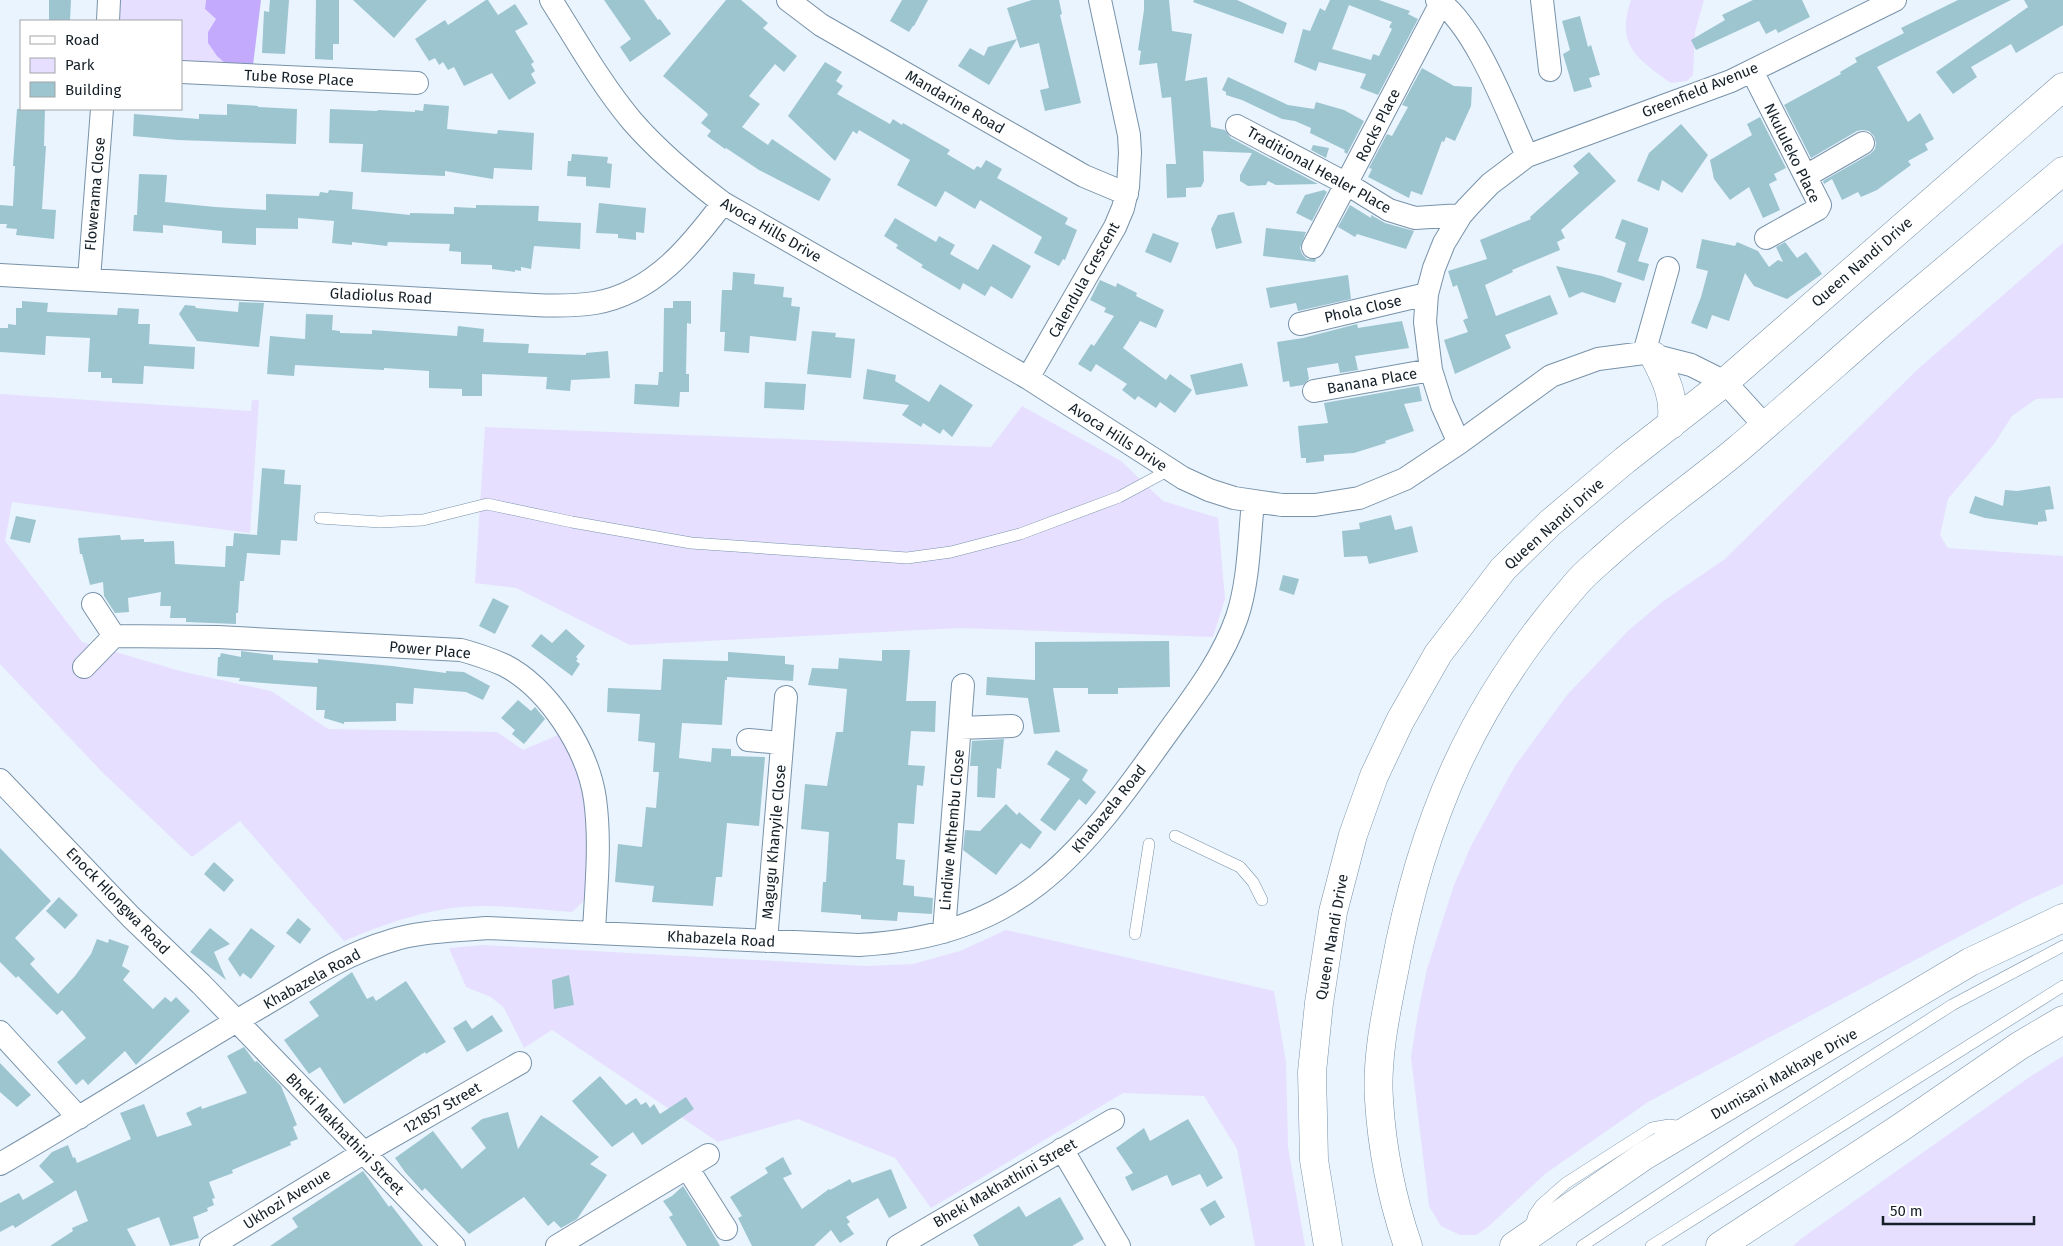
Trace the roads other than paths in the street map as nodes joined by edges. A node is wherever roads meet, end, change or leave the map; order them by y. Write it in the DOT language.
graph roads {
  1 [pos="109,0"];
  2 [pos="551,0"];
  3 [pos="788,0"];
  4 [pos="1100,0"];
  5 [pos="1542,0"];
  6 [pos="1895,0"];
  7 [pos="1439,1"];
  8 [pos="108,20"];
  9 [pos="1550,70"];
  10 [pos="1752,71"];
  11 [pos="182,72"];
  12 [pos="417,83"];
  13 [pos="2063,87"];
  14 [pos="102,110"];
  15 [pos="1237,126"];
  16 [pos="1863,143"];
  17 [pos="1527,156"];
  18 [pos="2063,171"];
  19 [pos="1806,176"];
  20 [pos="1347,184"];
  21 [pos="1127,194"];
  22 [pos="723,203"];
  23 [pos="1461,215"];
  24 [pos="1766,238"];
  25 [pos="1313,247"];
  26 [pos="1668,268"];
  27 [pos="0,275"];
  28 [pos="89,279"];
  29 [pos="1427,294"];
  30 [pos="1300,324"];
  31 [pos="1649,355"];
  32 [pos="1431,370"];
  33 [pos="1028,378"];
  34 [pos="1725,382"];
  35 [pos="1314,391"];
  36 [pos="1671,425"];
  37 [pos="1766,426"];
  38 [pos="1459,443"];
  39 [pos="1170,470"];
  40 [pos="1253,502"];
  41 [pos="320,518"];
  42 [pos="93,604"];
  43 [pos="114,636"];
  44 [pos="84,667"];
  45 [pos="962,685"];
  46 [pos="786,696"];
  47 [pos="1012,726"];
  48 [pos="960,728"];
  49 [pos="748,740"];
  50 [pos="782,743"];
  51 [pos="0,780"];
  52 [pos="1175,836"];
  53 [pos="1149,844"];
  54 [pos="1262,900"];
  55 [pos="2063,918"];
  56 [pos="594,932"];
  57 [pos="944,932"];
  58 [pos="1135,934"];
  59 [pos="766,941"];
  60 [pos="2063,946"];
  61 [pos="2063,986"];
  62 [pos="2063,1020"];
  63 [pos="236,1022"];
  64 [pos="0,1032"];
  65 [pos="520,1063"];
  66 [pos="80,1118"];
  67 [pos="1113,1120"];
  68 [pos="1062,1149"];
  69 [pos="363,1153"];
  70 [pos="708,1155"];
  71 [pos="0,1164"];
  72 [pos="688,1169"];
  73 [pos="726,1229"];
  74 [pos="1521,1241"];
  75 [pos="904,1244"];
  76 [pos="211,1246"];
  77 [pos="454,1246"];
  78 [pos="556,1246"];
  79 [pos="1119,1246"];
  80 [pos="1328,1246"];
  81 [pos="1408,1246"];
  82 [pos="1582,1246"];
  83 [pos="1651,1246"];
  84 [pos="1720,1246"];
  1 -- 8 [label="street"];
  2 -- 22 [label="street, Avoca Hills Drive"];
  3 -- 21 [label="street, Mandarine Road"];
  4 -- 21 [label="street, Calendula Crescent"];
  5 -- 9 [label="street"];
  6 -- 10 [label="street, Greenfield Avenue"];
  7 -- 17 [label="street"];
  7 -- 20 [label="street, Rocks Place"];
  10 -- 17 [label="street, Greenfield Avenue"];
  10 -- 19 [label="street, Nkululeko Place"];
  11 -- 12 [label="street, Tube Rose Place"];
  13 -- 34 [label="main road, Queen Nandi Drive"];
  14 -- 28 [label="street, Flowerama Close"];
  15 -- 20 [label="street, Traditional Healer Place"];
  16 -- 19 [label="street"];
  17 -- 23 [label="street, Greenfield Avenue"];
  18 -- 37 [label="main road"];
  19 -- 24 [label="street, Nkululeko Place"];
  20 -- 23 [label="street, Traditional Healer Place"];
  20 -- 25 [label="street, Rocks Place"];
  21 -- 33 [label="street, Calendula Crescent"];
  22 -- 28 [label="street, Gladiolus Road"];
  22 -- 33 [label="street, Avoca Hills Drive"];
  23 -- 29 [label="street, Greenfield Avenue"];
  26 -- 31 [label="street"];
  27 -- 28 [label="street, Gladiolus Road"];
  29 -- 30 [label="street, Phola Close"];
  29 -- 32 [label="street, Greenfield Avenue"];
  31 -- 34 [label="street, Avoca Hills Drive"];
  31 -- 36 [label="main road"];
  31 -- 38 [label="street, Avoca Hills Drive"];
  32 -- 35 [label="street, Banana Place"];
  32 -- 38 [label="street, Greenfield Avenue"];
  33 -- 39 [label="street, Avoca Hills Drive"];
  34 -- 36 [label="main road, Queen Nandi Drive"];
  34 -- 37 [label="street, Avoca Hills Drive"];
  36 -- 80 [label="main road, Queen Nandi Drive"];
  37 -- 81 [label="main road"];
  38 -- 40 [label="street, Avoca Hills Drive"];
  39 -- 40 [label="street, Avoca Hills Drive"];
  39 -- 41 [label="lane"];
  40 -- 57 [label="street, Khabazela Road"];
  42 -- 43 [label="street"];
  43 -- 44 [label="street"];
  43 -- 56 [label="street, Power Place"];
  45 -- 48 [label="street, Lindiwe Mthembu Close"];
  46 -- 50 [label="street, Magugu Khanyile Close"];
  47 -- 48 [label="street, Lindiwe Mthembu Close"];
  48 -- 57 [label="street, Lindiwe Mthembu Close"];
  49 -- 50 [label="street, Magugu Khanyile Close"];
  50 -- 59 [label="street, Magugu Khanyile Close"];
  51 -- 63 [label="street, Enock Hlongwa Road"];
  52 -- 54 [label="lane"];
  53 -- 58 [label="lane"];
  55 -- 74 [label="main road, Dumisani Makhaye Drive"];
  56 -- 59 [label="street, Khabazela Road"];
  56 -- 63 [label="street, Khabazela Road"];
  57 -- 59 [label="street, Khabazela Road"];
  60 -- 82 [label="lane"];
  61 -- 83 [label="lane"];
  62 -- 84 [label="main road"];
  63 -- 66 [label="street, Khabazela Road"];
  63 -- 69 [label="street, Bheki Makhathini Street"];
  64 -- 66 [label="street"];
  65 -- 69 [label="street, 121857 Street"];
  66 -- 71 [label="street, Khabazela Road"];
  67 -- 68 [label="street, Bheki Makhathini Street"];
  68 -- 75 [label="street, Bheki Makhathini Street"];
  68 -- 79 [label="street"];
  69 -- 76 [label="street, Ukhozi Avenue"];
  69 -- 77 [label="street, Bheki Makhathini Street"];
  70 -- 72 [label="street"];
  72 -- 73 [label="street"];
  72 -- 78 [label="street"];
}
